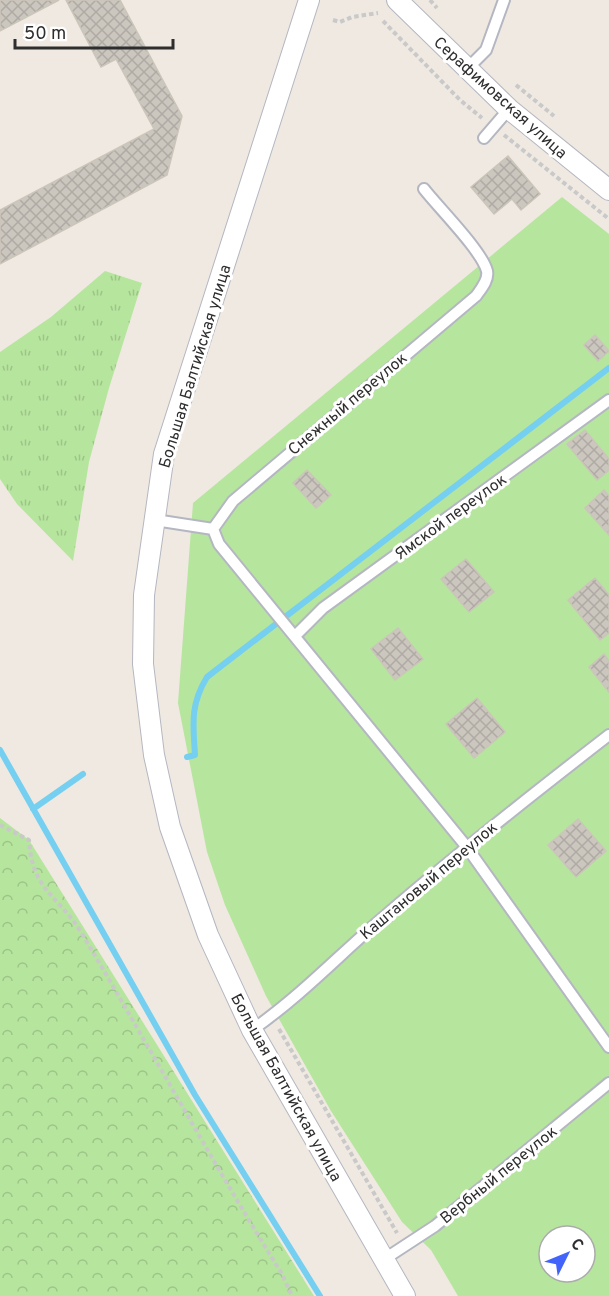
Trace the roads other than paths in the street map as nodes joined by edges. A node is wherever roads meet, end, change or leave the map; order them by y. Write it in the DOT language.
graph roads {
  1 [pos="309,0"];
  2 [pos="398,0"];
  3 [pos="504,0"];
  4 [pos="467,69"];
  5 [pos="509,109"];
  6 [pos="484,138"];
  7 [pos="424,189"];
  8 [pos="609,190"];
  9 [pos="609,400"];
  10 [pos="155,520"];
  11 [pos="213,529"];
  12 [pos="295,636"];
  13 [pos="609,735"];
  14 [pos="466,846"];
  15 [pos="252,1030"];
  16 [pos="609,1047"];
  17 [pos="609,1083"];
  18 [pos="383,1260"];
  19 [pos="405,1296"];
  1 -- 10 [label="street, Большая Балтийская улица"];
  2 -- 4 [label="street, Серафимовская улица"];
  3 -- 4 [label="lane"];
  4 -- 5 [label="street, Серафимовская улица"];
  5 -- 6 [label="lane"];
  5 -- 8 [label="street, Серафимовская улица"];
  7 -- 11 [label="lane, Снежный переулок"];
  9 -- 12 [label="lane, Ямской переулок"];
  10 -- 11 [label="lane"];
  10 -- 15 [label="street, Большая Балтийская улица"];
  11 -- 12 [label="lane"];
  12 -- 14 [label="lane"];
  13 -- 14 [label="lane, Каштановый переулок"];
  14 -- 15 [label="lane, Каштановый переулок"];
  14 -- 16 [label="lane"];
  15 -- 18 [label="street, Большая Балтийская улица"];
  17 -- 18 [label="lane, Вербный переулок"];
  18 -- 19 [label="street, Большая Балтийская улица"];
}
